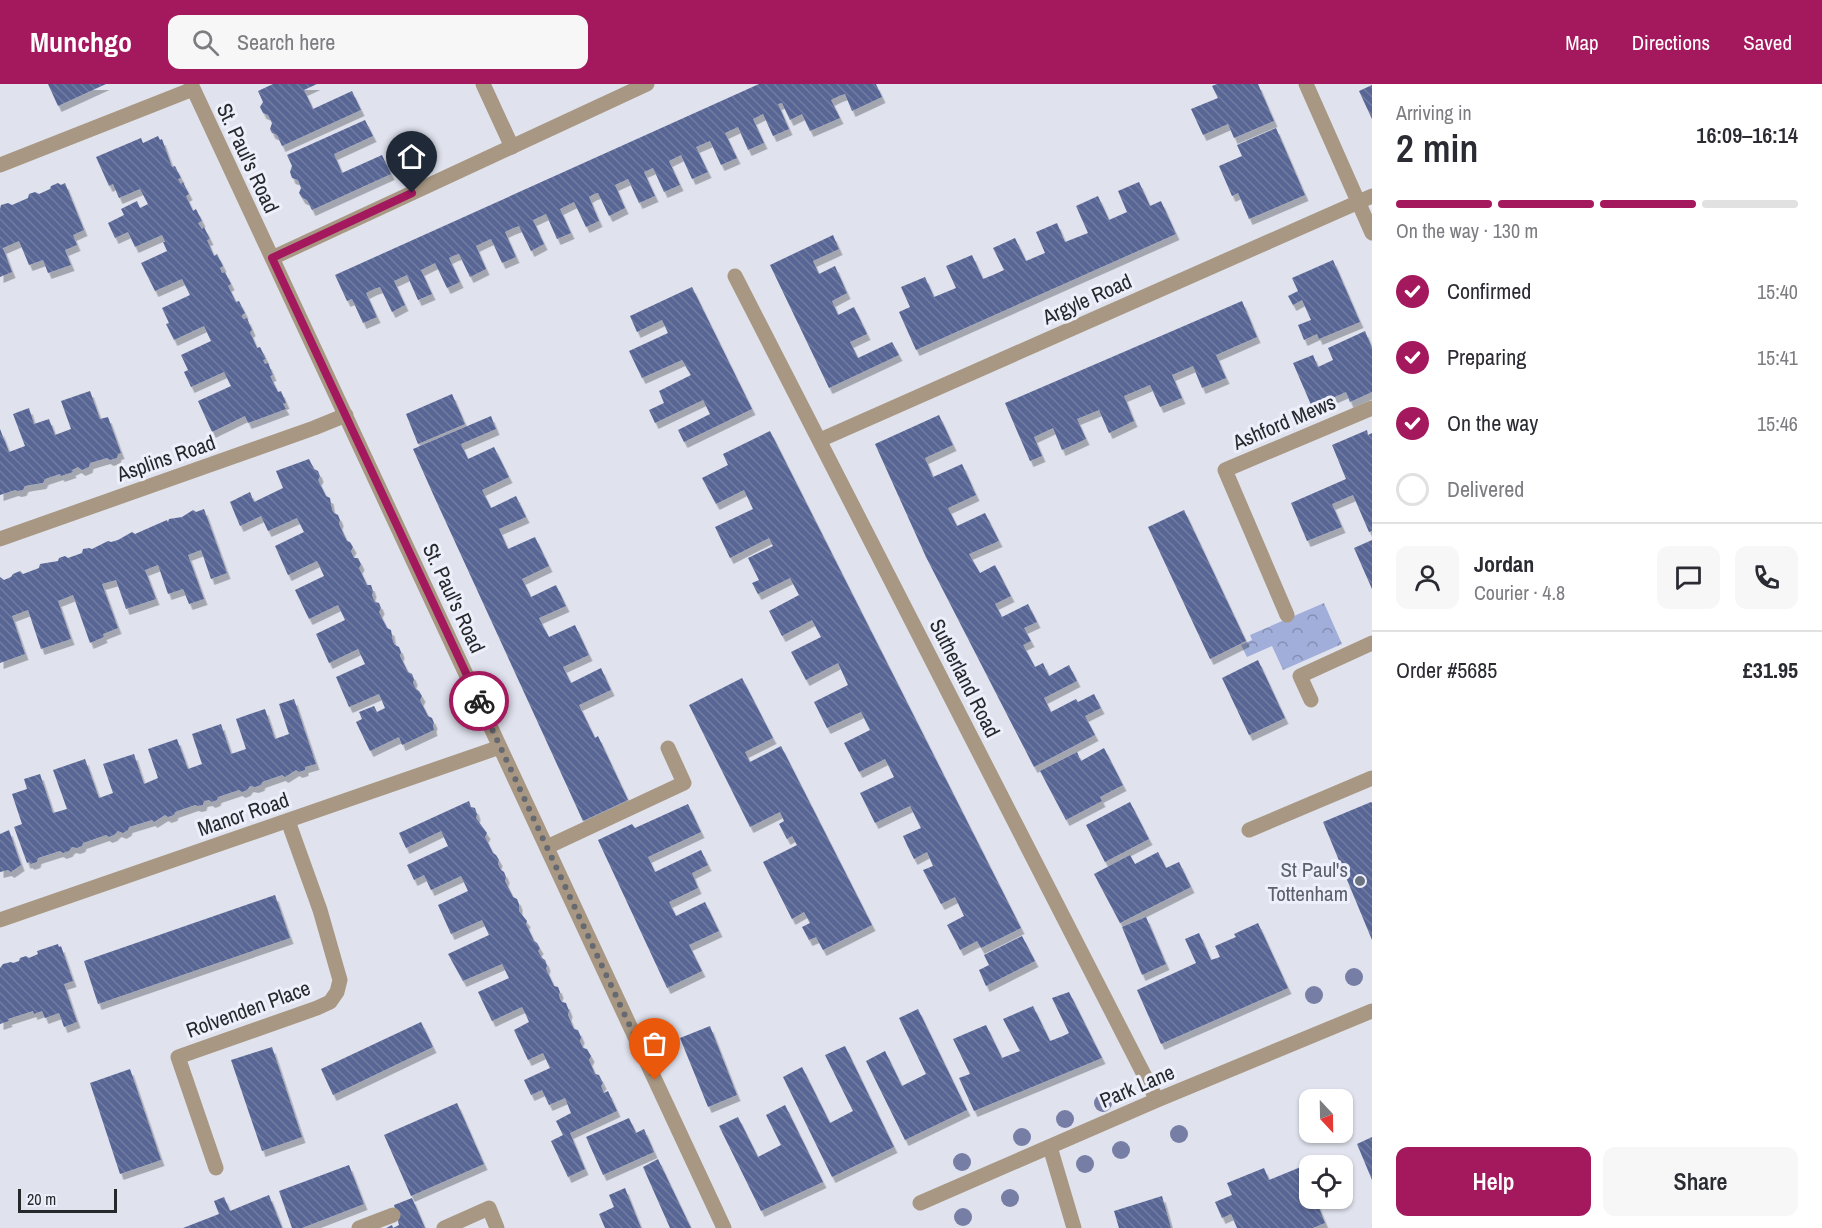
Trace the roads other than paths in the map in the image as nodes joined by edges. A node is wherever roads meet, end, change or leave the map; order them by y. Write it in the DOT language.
graph roads {
  1 [pos="483,84"];
  2 [pos="647,84"];
  3 [pos="1306,84"];
  4 [pos="192,86"];
  5 [pos="512,147"];
  6 [pos="0,165"];
  7 [pos="1365,199"];
  8 [pos="1372,233"];
  9 [pos="272,258"];
  10 [pos="735,276"];
  11 [pos="1372,408"];
  12 [pos="346,415"];
  13 [pos="820,440"];
  14 [pos="0,539"];
  15 [pos="1287,615"];
  16 [pos="1372,643"];
  17 [pos="1311,700"];
  18 [pos="500,747"];
  19 [pos="668,747"];
  20 [pos="1372,778"];
  21 [pos="288,821"];
  22 [pos="1249,830"];
  23 [pos="547,848"];
  24 [pos="0,920"];
  25 [pos="1372,1011"];
  26 [pos="1157,1100"];
  27 [pos="1050,1147"];
  28 [pos="216,1168"];
  29 [pos="920,1203"];
  30 [pos="393,1215"];
  31 [pos="358,1228"];
  32 [pos="444,1228"];
  33 [pos="497,1228"];
  34 [pos="724,1228"];
  35 [pos="1074,1228"];
  1 -- 5 [label="street"];
  2 -- 5 [label="street"];
  3 -- 7 [label="street"];
  4 -- 6 [label="street"];
  4 -- 9 [label="street, St. Paul's Road"];
  5 -- 9 [label="street"];
  7 -- 8 [label="street"];
  7 -- 13 [label="street, Argyle Road"];
  9 -- 12 [label="street, St. Paul's Road"];
  10 -- 13 [label="street, Sutherland Road"];
  11 -- 15 [label="street, Ashford Mews"];
  12 -- 14 [label="street, Asplins Road"];
  12 -- 18 [label="street, St. Paul's Road"];
  13 -- 26 [label="street, Sutherland Road"];
  16 -- 17 [label="street"];
  18 -- 21 [label="street, Manor Road"];
  18 -- 23 [label="street, St. Paul's Road"];
  19 -- 23 [label="street"];
  20 -- 22 [label="street"];
  21 -- 24 [label="street, Manor Road"];
  21 -- 28 [label="street, Rolvenden Place"];
  23 -- 34 [label="street, St. Paul's Road"];
  25 -- 26 [label="street, Park Lane"];
  26 -- 27 [label="street, Park Lane"];
  27 -- 29 [label="street, Park Lane"];
  27 -- 35 [label="street"];
  30 -- 31 [label="street"];
  32 -- 33 [label="street"];
}
